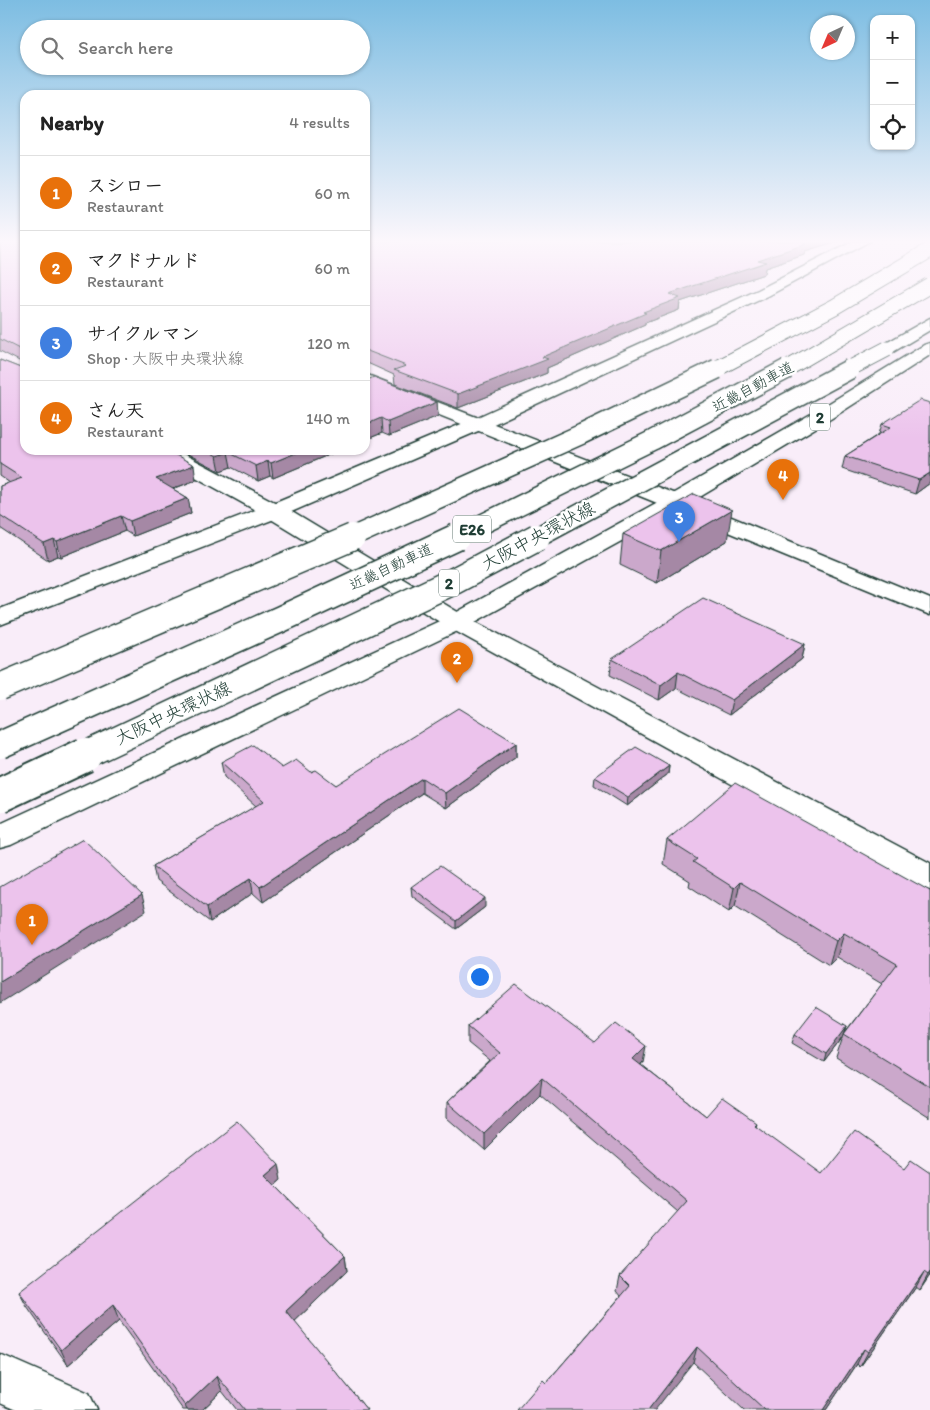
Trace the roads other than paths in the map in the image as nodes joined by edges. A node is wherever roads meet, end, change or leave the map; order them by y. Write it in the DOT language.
graph roads {
  1 [pos="733,307"];
  2 [pos="833,307"];
  3 [pos="896,307"];
  4 [pos="930,323"];
  5 [pos="930,348"];
  6 [pos="370,381"];
  7 [pos="478,424"];
  8 [pos="170,455"];
  9 [pos="675,502"];
  10 [pos="274,511"];
  11 [pos="930,608"];
  12 [pos="0,618"];
  13 [pos="457,622"];
  14 [pos="0,687"];
  15 [pos="0,745"];
  16 [pos="0,795"];
  17 [pos="0,837"];
  18 [pos="930,878"];
  19 [pos="0,1378"];
  20 [pos="72,1410"];
  1 -- 7 [label="main road"];
  2 -- 14 [label="main road, 近畿自動車道 / E26, bridge"];
  3 -- 15 [label="main road, 近畿自動車道 / E26, bridge"];
  4 -- 16 [label="main road, 大阪中央環状線 / 2, bridge"];
  5 -- 9 [label="main road, 2"];
  6 -- 7 [label="main road"];
  7 -- 9 [label="main road"];
  7 -- 10 [label="main road"];
  8 -- 10 [label="main road"];
  9 -- 11 [label="main road"];
  9 -- 13 [label="main road, 2"];
  10 -- 12 [label="main road"];
  10 -- 13 [label="main road"];
  13 -- 17 [label="main road, 2"];
  13 -- 18 [label="main road"];
  19 -- 20 [label="main road"];
}
